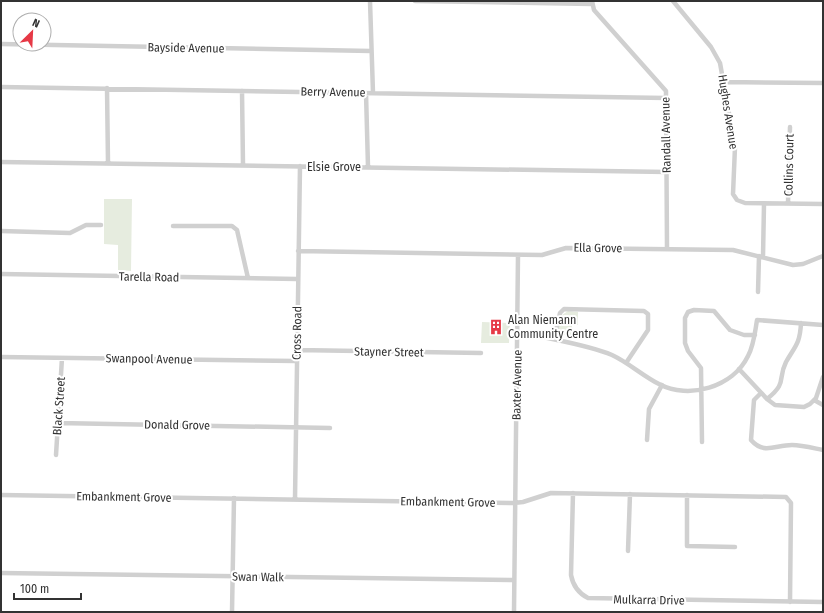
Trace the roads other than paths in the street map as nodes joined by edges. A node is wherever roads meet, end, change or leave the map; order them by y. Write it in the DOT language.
graph roads {
  1 [pos="370,1"];
  2 [pos="415,1"];
  3 [pos="673,1"];
  4 [pos="592,3"];
  5 [pos="1,44"];
  6 [pos="371,51"];
  7 [pos="724,82"];
  8 [pos="823,83"];
  9 [pos="1,86"];
  10 [pos="107,88"];
  11 [pos="242,91"];
  12 [pos="366,93"];
  13 [pos="372,93"];
  14 [pos="666,98"];
  15 [pos="790,127"];
  16 [pos="1,162"];
  17 [pos="108,163"];
  18 [pos="244,165"];
  19 [pos="300,166"];
  20 [pos="368,167"];
  21 [pos="667,172"];
  22 [pos="764,204"];
  23 [pos="788,204"];
  24 [pos="823,204"];
  25 [pos="101,225"];
  26 [pos="173,226"];
  27 [pos="1,231"];
  28 [pos="667,249"];
  29 [pos="298,251"];
  30 [pos="518,255"];
  31 [pos="823,256"];
  32 [pos="761,257"];
  33 [pos="1,274"];
  34 [pos="248,278"];
  35 [pos="298,279"];
  36 [pos="758,292"];
  37 [pos="801,323"];
  38 [pos="823,325"];
  39 [pos="517,334"];
  40 [pos="755,335"];
  41 [pos="554,339"];
  42 [pos="297,350"];
  43 [pos="481,353"];
  44 [pos="1,357"];
  45 [pos="62,358"];
  46 [pos="296,361"];
  47 [pos="626,363"];
  48 [pos="739,369"];
  49 [pos="823,377"];
  50 [pos="662,385"];
  51 [pos="703,389"];
  52 [pos="761,393"];
  53 [pos="767,399"];
  54 [pos="814,400"];
  55 [pos="823,405"];
  56 [pos="58,423"];
  57 [pos="296,427"];
  58 [pos="330,428"];
  59 [pos="647,440"];
  60 [pos="702,442"];
  61 [pos="823,450"];
  62 [pos="56,455"];
  63 [pos="573,493"];
  64 [pos="630,494"];
  65 [pos="1,495"];
  66 [pos="687,495"];
  67 [pos="234,498"];
  68 [pos="295,499"];
  69 [pos="516,503"];
  70 [pos="735,547"];
  71 [pos="628,551"];
  72 [pos="1,573"];
  73 [pos="232,576"];
  74 [pos="514,580"];
  75 [pos="790,602"];
  76 [pos="823,602"];
  77 [pos="232,612"];
  78 [pos="514,612"];
  1 -- 6 [label="street"];
  2 -- 4 [label="street"];
  3 -- 7 [label="street, Hughes Avenue"];
  4 -- 14 [label="street, Randall Avenue"];
  5 -- 6 [label="street, Bayside Avenue"];
  6 -- 13 [label="street"];
  7 -- 8 [label="street"];
  7 -- 22 [label="street, Hughes Avenue"];
  9 -- 10 [label="street, Berry Avenue"];
  10 -- 11 [label="street, Berry Avenue"];
  10 -- 17 [label="street"];
  11 -- 12 [label="street, Berry Avenue"];
  11 -- 18 [label="street"];
  12 -- 13 [label="street, Berry Avenue"];
  12 -- 20 [label="street"];
  13 -- 14 [label="street, Berry Avenue"];
  14 -- 21 [label="street, Randall Avenue"];
  15 -- 23 [label="street, Collins Court"];
  16 -- 17 [label="street, Elsie Grove"];
  17 -- 18 [label="street, Elsie Grove"];
  18 -- 19 [label="street, Elsie Grove"];
  19 -- 20 [label="street, Elsie Grove"];
  19 -- 29 [label="street, Cross Road"];
  20 -- 21 [label="street, Elsie Grove"];
  21 -- 28 [label="street, Randall Avenue"];
  22 -- 23 [label="street, Hughes Avenue"];
  22 -- 32 [label="street"];
  23 -- 24 [label="street, Hughes Avenue"];
  25 -- 27 [label="street"];
  26 -- 34 [label="street"];
  28 -- 30 [label="street, Ella Grove"];
  28 -- 32 [label="street, Ella Grove"];
  29 -- 30 [label="street, Ella Grove"];
  29 -- 35 [label="street, Cross Road"];
  30 -- 39 [label="street, Baxter Avenue"];
  31 -- 32 [label="street, Ella Grove"];
  32 -- 36 [label="street"];
  33 -- 34 [label="street, Tarella Road"];
  34 -- 35 [label="street, Tarella Road"];
  35 -- 42 [label="street, Cross Road"];
  37 -- 38 [label="street"];
  37 -- 40 [label="street"];
  37 -- 53 [label="street"];
  39 -- 41 [label="street"];
  39 -- 69 [label="street, Baxter Avenue"];
  40 -- 48 [label="street"];
  40 -- 51 [label="street"];
  41 -- 47 [label="street"];
  41 -- 47 [label="street"];
  42 -- 43 [label="street, Stayner Street"];
  42 -- 46 [label="street, Cross Road"];
  44 -- 45 [label="street, Swanpool Avenue"];
  45 -- 46 [label="street, Swanpool Avenue"];
  45 -- 56 [label="street, Black Street"];
  46 -- 57 [label="street, Cross Road"];
  47 -- 50 [label="street"];
  48 -- 51 [label="street"];
  48 -- 52 [label="street"];
  49 -- 54 [label="street"];
  50 -- 51 [label="street"];
  50 -- 59 [label="street"];
  51 -- 60 [label="street"];
  52 -- 53 [label="street"];
  52 -- 61 [label="street"];
  53 -- 54 [label="street"];
  54 -- 55 [label="street"];
  56 -- 57 [label="street, Donald Grove"];
  56 -- 62 [label="street, Black Street"];
  57 -- 58 [label="street, Donald Grove"];
  57 -- 68 [label="street, Cross Road"];
  63 -- 64 [label="street, Embankment Grove"];
  63 -- 69 [label="street, Embankment Grove"];
  63 -- 75 [label="street, Mulkarra Drive"];
  64 -- 66 [label="street, Embankment Grove"];
  64 -- 71 [label="street"];
  65 -- 67 [label="street, Embankment Grove"];
  66 -- 70 [label="street"];
  66 -- 75 [label="street, Embankment Grove"];
  67 -- 68 [label="street, Embankment Grove"];
  67 -- 73 [label="street"];
  68 -- 69 [label="street, Embankment Grove"];
  69 -- 74 [label="street, Baxter Avenue"];
  72 -- 73 [label="street, Swan Walk"];
  73 -- 74 [label="street, Swan Walk"];
  73 -- 77 [label="street"];
  74 -- 78 [label="street, Baxter Avenue"];
  75 -- 76 [label="street, Mulkarra Drive"];
}
